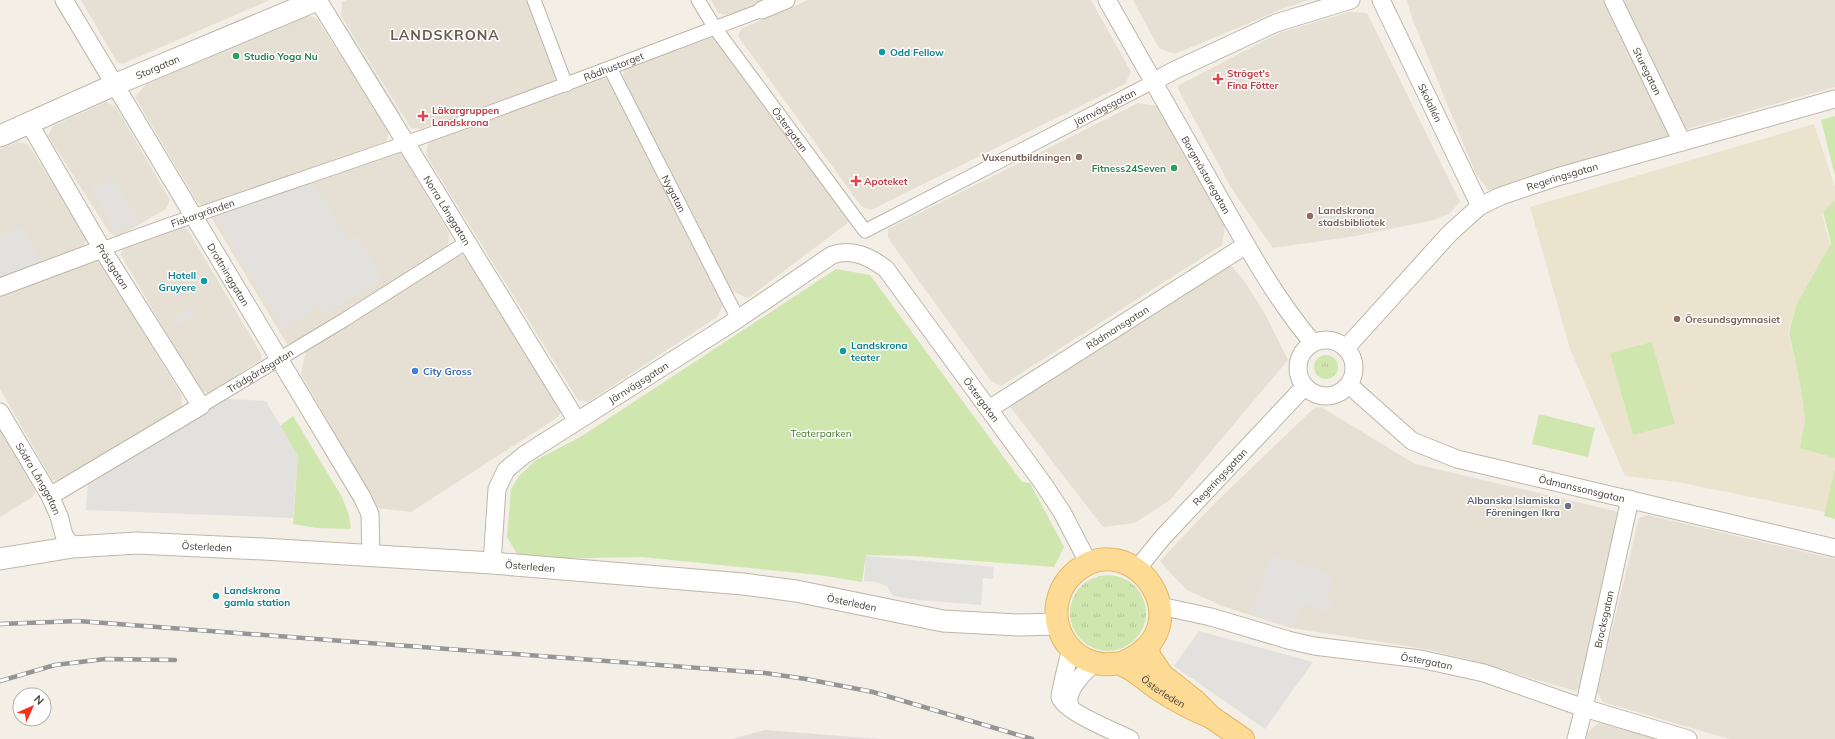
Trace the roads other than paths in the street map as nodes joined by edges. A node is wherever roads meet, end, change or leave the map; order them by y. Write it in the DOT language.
graph roads {
  1 [pos="64,0"];
  2 [pos="317,0"];
  3 [pos="534,0"];
  4 [pos="698,0"];
  5 [pos="786,0"];
  6 [pos="1107,0"];
  7 [pos="1351,0"];
  8 [pos="1381,0"];
  9 [pos="1612,0"];
  10 [pos="762,10"];
  11 [pos="715,28"];
  12 [pos="610,68"];
  13 [pos="1153,82"];
  14 [pos="114,85"];
  15 [pos="566,85"];
  16 [pos="1835,99"];
  17 [pos="29,123"];
  18 [pos="0,136"];
  19 [pos="407,142"];
  20 [pos="1682,142"];
  21 [pos="1480,206"];
  22 [pos="193,215"];
  23 [pos="865,231"];
  24 [pos="467,242"];
  25 [pos="1246,245"];
  26 [pos="102,249"];
  27 [pos="855,253"];
  28 [pos="0,287"];
  29 [pos="738,319"];
  30 [pos="1313,344"];
  31 [pos="1346,348"];
  32 [pos="279,359"];
  33 [pos="1349,385"];
  34 [pos="1305,386"];
  35 [pos="201,406"];
  36 [pos="989,409"];
  37 [pos="0,412"];
  38 [pos="578,421"];
  39 [pos="50,496"];
  40 [pos="1630,499"];
  41 [pos="73,547"];
  42 [pos="1835,548"];
  43 [pos="371,556"];
  44 [pos="0,558"];
  45 [pos="492,564"];
  46 [pos="1089,564"];
  47 [pos="1137,569"];
  48 [pos="1160,606"];
  49 [pos="1057,624"];
  50 [pos="1147,647"];
  51 [pos="1071,649"];
  52 [pos="1095,663"];
  53 [pos="1119,664"];
  54 [pos="1584,708"];
  55 [pos="1074,711"];
  56 [pos="1211,717"];
  57 [pos="1130,739"];
  58 [pos="1243,739"];
  59 [pos="1576,739"];
  60 [pos="1688,739"];
  1 -- 14 [label="street, Drottninggatan"];
  2 -- 14 [label="street, Storgatan"];
  2 -- 19 [label="street, Norra Långgatan"];
  3 -- 15 [label="street"];
  4 -- 11 [label="street"];
  5 -- 10 [label="street"];
  6 -- 13 [label="street, Borgmästaregatan"];
  7 -- 13 [label="street, Järnvägsgatan"];
  8 -- 21 [label="street, Skolallén"];
  9 -- 20 [label="street, Sturegatan"];
  10 -- 11 [label="street, Rådhustorget"];
  11 -- 12 [label="street, Rådhustorget"];
  11 -- 23 [label="street, Östergatan"];
  12 -- 15 [label="street, Rådhustorget"];
  12 -- 29 [label="street, Nygatan"];
  13 -- 23 [label="street, Järnvägsgatan"];
  13 -- 25 [label="street, Borgmästaregatan"];
  14 -- 17 [label="street, Storgatan"];
  14 -- 22 [label="street, Drottninggatan"];
  15 -- 19 [label="street, Rådhustorget"];
  16 -- 20 [label="street, Regeringsgatan"];
  17 -- 18 [label="street, Storgatan"];
  17 -- 26 [label="street, Prästgatan"];
  19 -- 22 [label="street, Fiskargränden"];
  19 -- 24 [label="street, Norra Långgatan"];
  20 -- 21 [label="street, Regeringsgatan"];
  21 -- 31 [label="street, Regeringsgatan"];
  22 -- 26 [label="street, Fiskargränden"];
  22 -- 32 [label="street, Drottninggatan"];
  24 -- 32 [label="street, Trädgårdsgatan"];
  24 -- 38 [label="street, Norra Långgatan"];
  25 -- 30 [label="street, Borgmästaregatan"];
  25 -- 36 [label="street, Rådmansgatan"];
  26 -- 28 [label="street, Fiskargränden"];
  26 -- 35 [label="street, Prästgatan"];
  27 -- 29 [label="street, Järnvägsgatan"];
  27 -- 36 [label="street, Östergatan"];
  29 -- 38 [label="street, Järnvägsgatan"];
  30 -- 31 [label="street"];
  30 -- 34 [label="street"];
  31 -- 33 [label="street"];
  32 -- 35 [label="street, Trädgårdsgatan"];
  32 -- 43 [label="street, Drottninggatan"];
  33 -- 34 [label="street"];
  33 -- 40 [label="street, Ödmanssonsgatan"];
  34 -- 47 [label="street, Regeringsgatan"];
  35 -- 39 [label="street, Trädgårdsgatan"];
  36 -- 46 [label="street, Östergatan"];
  37 -- 39 [label="street, Södra Långgatan"];
  38 -- 45 [label="street, Järnvägsgatan"];
  39 -- 41 [label="street, Södra Långgatan"];
  40 -- 42 [label="street, Ödmanssonsgatan"];
  40 -- 54 [label="street, Brocksgatan"];
  41 -- 43 [label="street, Österleden"];
  41 -- 44 [label="street, Österleden"];
  43 -- 45 [label="street, Österleden"];
  45 -- 49 [label="street, Österleden"];
  46 -- 47 [label="main road"];
  46 -- 49 [label="main road"];
  47 -- 48 [label="main road"];
  48 -- 50 [label="main road"];
  48 -- 54 [label="street, Östergatan"];
  49 -- 51 [label="main road"];
  50 -- 53 [label="main road"];
  50 -- 56 [label="main road, Österleden"];
  51 -- 52 [label="main road"];
  51 -- 55 [label="street"];
  52 -- 53 [label="main road"];
  52 -- 55 [label="street"];
  53 -- 56 [label="main road, Österleden"];
  54 -- 59 [label="street, Brocksgatan"];
  54 -- 60 [label="street, Östergatan"];
  55 -- 57 [label="street"];
  56 -- 58 [label="main road, Österleden"];
}
